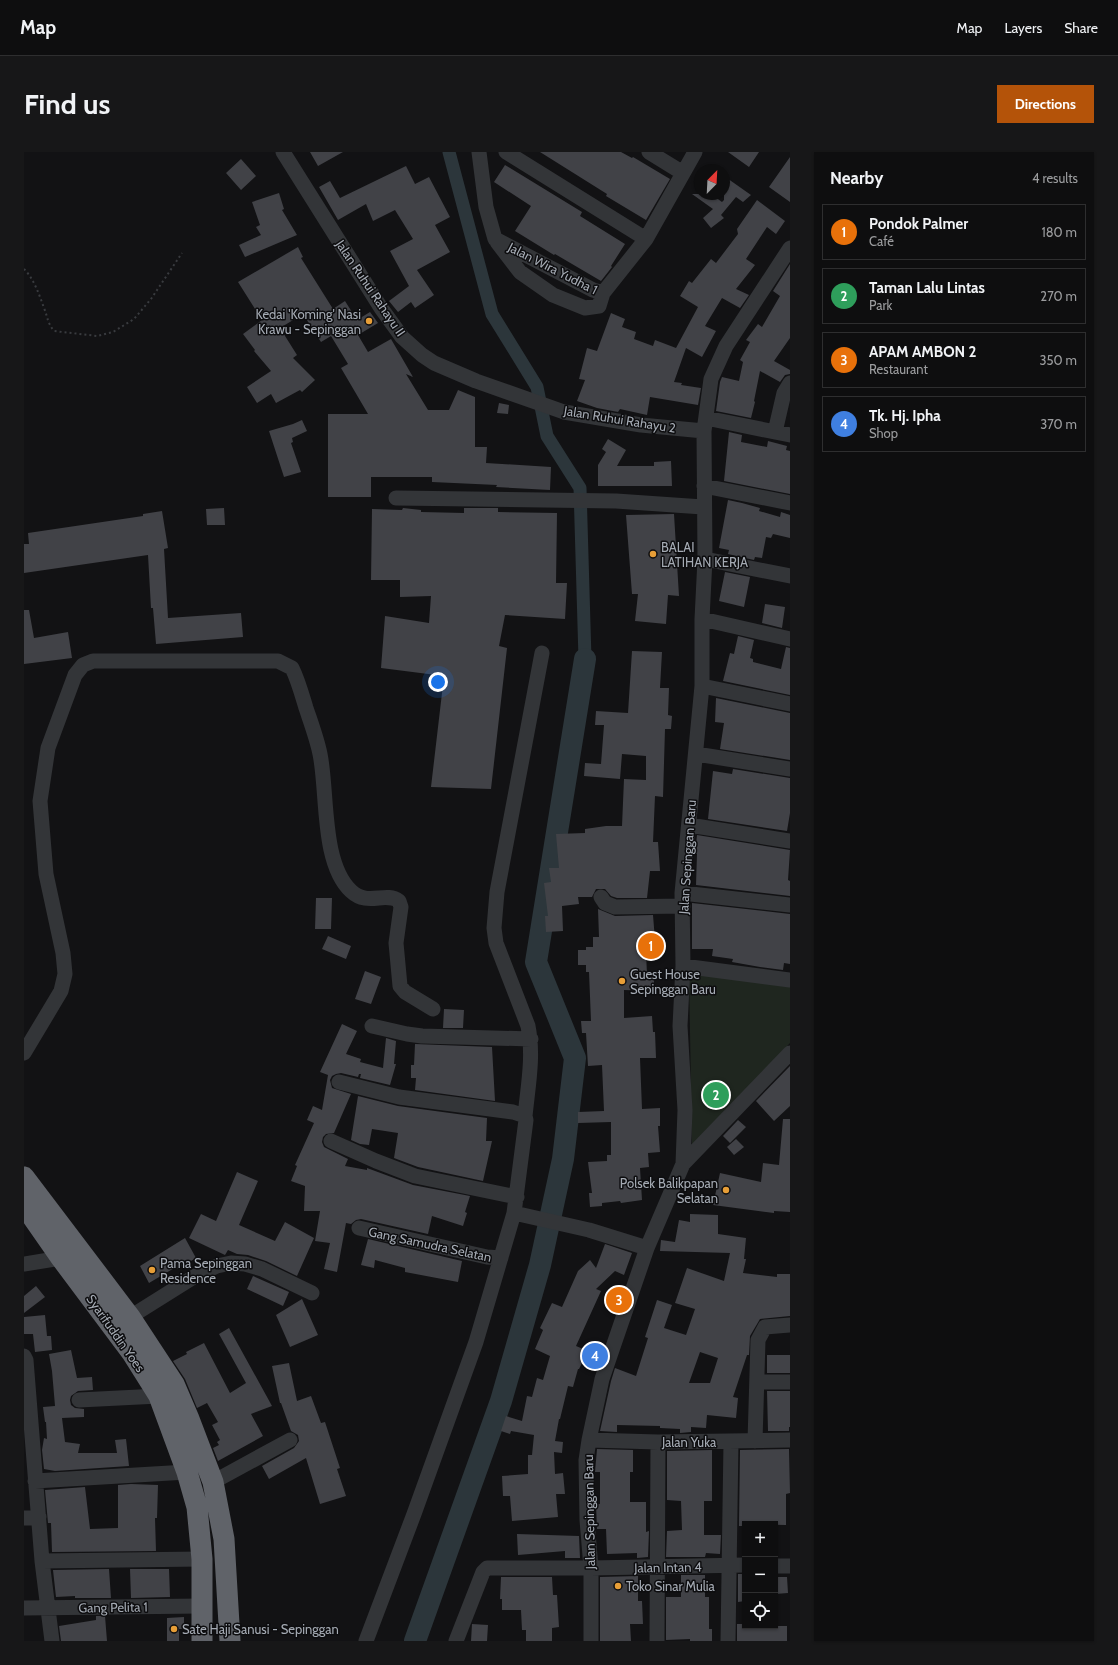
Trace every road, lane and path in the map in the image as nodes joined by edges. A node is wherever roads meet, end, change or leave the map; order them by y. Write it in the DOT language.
graph roads {
  1 [pos="283,152"];
  2 [pos="479,152"];
  3 [pos="506,152"];
  4 [pos="649,152"];
  5 [pos="695,152"];
  6 [pos="683,173"];
  7 [pos="495,239"];
  8 [pos="646,239"];
  9 [pos="790,248"];
  10 [pos="182,252"];
  11 [pos="24,269"];
  12 [pos="603,293"];
  13 [pos="790,383"];
  14 [pos="514,395"];
  15 [pos="705,424"];
  16 [pos="775,432"];
  17 [pos="790,435"];
  18 [pos="704,486"];
  19 [pos="396,498"];
  20 [pos="790,504"];
  21 [pos="703,508"];
  22 [pos="705,559"];
  23 [pos="790,576"];
  24 [pos="702,619"];
  25 [pos="790,639"];
  26 [pos="542,653"];
  27 [pos="702,686"];
  28 [pos="790,704"];
  29 [pos="696,754"];
  30 [pos="790,769"];
  31 [pos="689,825"];
  32 [pos="790,842"];
  33 [pos="601,897"];
  34 [pos="682,899"];
  35 [pos="790,905"];
  36 [pos="683,966"];
  37 [pos="790,980"];
  38 [pos="433,1009"];
  39 [pos="372,1026"];
  40 [pos="531,1039"];
  41 [pos="24,1053"];
  42 [pos="790,1053"];
  43 [pos="339,1082"];
  44 [pos="525,1116"];
  45 [pos="332,1141"];
  46 [pos="683,1164"];
  47 [pos="24,1177"];
  48 [pos="517,1197"];
  49 [pos="24,1205"];
  50 [pos="519,1214"];
  51 [pos="359,1228"];
  52 [pos="647,1248"];
  53 [pos="61,1258"];
  54 [pos="500,1258"];
  55 [pos="24,1264"];
  56 [pos="312,1293"];
  57 [pos="130,1317"];
  58 [pos="790,1325"];
  59 [pos="24,1356"];
  60 [pos="757,1382"];
  61 [pos="790,1382"];
  62 [pos="159,1396"];
  63 [pos="79,1400"];
  64 [pos="27,1432"];
  65 [pos="290,1440"];
  66 [pos="589,1440"];
  67 [pos="790,1440"];
  68 [pos="755,1441"];
  69 [pos="658,1442"];
  70 [pos="731,1442"];
  71 [pos="188,1472"];
  72 [pos="35,1481"];
  73 [pos="213,1482"];
  74 [pos="31,1518"];
  75 [pos="202,1559"];
  76 [pos="42,1560"];
  77 [pos="729,1565"];
  78 [pos="742,1565"];
  79 [pos="778,1566"];
  80 [pos="790,1566"];
  81 [pos="657,1567"];
  82 [pos="591,1568"];
  83 [pos="202,1606"];
  84 [pos="24,1608"];
  85 [pos="48,1608"];
  86 [pos="52,1641"];
  87 [pos="202,1641"];
  88 [pos="230,1641"];
  89 [pos="366,1641"];
  90 [pos="456,1641"];
  91 [pos="591,1641"];
  92 [pos="657,1641"];
  93 [pos="728,1641"];
  1 -- 14 [label="street, Jalan Ruhui Rahayu II"];
  2 -- 7 [label="street, Jalan Wira Yudha 1"];
  3 -- 8 [label="street"];
  4 -- 6 [label="street"];
  5 -- 6 [label="street, Jalan Wira Yudha 1"];
  6 -- 8 [label="street, Jalan Wira Yudha 1"];
  7 -- 12 [label="street, Jalan Wira Yudha 1"];
  7 -- 12 [label="street"];
  8 -- 12 [label="street, Jalan Wira Yudha 1"];
  9 -- 15 [label="street, Jalan Sepinggan Baru"];
  10 -- 11 [label="path"];
  13 -- 16 [label="street"];
  14 -- 15 [label="street, Jalan Ruhui Rahayu 2"];
  15 -- 16 [label="street, Jalan Ruhui Rahayu 2"];
  15 -- 18 [label="street, Jalan Sepinggan Baru"];
  16 -- 17 [label="street, Jalan Ruhui Rahayu 2"];
  18 -- 20 [label="street"];
  18 -- 21 [label="street, Jalan Sepinggan Baru"];
  19 -- 21 [label="street"];
  21 -- 22 [label="street, Jalan Sepinggan Baru"];
  22 -- 23 [label="street"];
  22 -- 24 [label="street, Jalan Sepinggan Baru"];
  24 -- 25 [label="street"];
  24 -- 27 [label="street, Jalan Sepinggan Baru"];
  26 -- 40 [label="street"];
  27 -- 28 [label="street"];
  27 -- 29 [label="street, Jalan Sepinggan Baru"];
  29 -- 30 [label="street"];
  29 -- 31 [label="street, Jalan Sepinggan Baru"];
  31 -- 32 [label="street"];
  31 -- 34 [label="street, Jalan Sepinggan Baru"];
  33 -- 34 [label="street"];
  34 -- 35 [label="street"];
  34 -- 36 [label="street, Jalan Sepinggan Baru"];
  36 -- 37 [label="street"];
  36 -- 46 [label="street, Jalan Sepinggan Baru"];
  38 -- 41 [label="street"];
  39 -- 40 [label="street"];
  40 -- 44 [label="street"];
  42 -- 46 [label="street"];
  43 -- 44 [label="street"];
  44 -- 48 [label="street"];
  45 -- 48 [label="street"];
  46 -- 52 [label="street, Jalan Sepinggan Baru"];
  47 -- 57 [label="highway"];
  48 -- 50 [label="street"];
  49 -- 53 [label="highway, Syarifuddin Yoes"];
  50 -- 52 [label="street"];
  50 -- 54 [label="street"];
  51 -- 54 [label="street, Gang Samudra Selatan"];
  52 -- 66 [label="street, Jalan Sepinggan Baru"];
  53 -- 55 [label="street"];
  53 -- 62 [label="highway, Syarifuddin Yoes"];
  54 -- 89 [label="street"];
  56 -- 57 [label="street"];
  57 -- 73 [label="highway"];
  58 -- 60 [label="street"];
  59 -- 64 [label="street"];
  60 -- 61 [label="street"];
  60 -- 68 [label="street"];
  62 -- 63 [label="street"];
  62 -- 71 [label="highway, Syarifuddin Yoes"];
  64 -- 72 [label="street"];
  65 -- 73 [label="street"];
  66 -- 69 [label="street, Jalan Yuka"];
  66 -- 82 [label="street, Jalan Sepinggan Baru"];
  67 -- 68 [label="street, Jalan Yuka"];
  68 -- 70 [label="street, Jalan Yuka"];
  69 -- 70 [label="street, Jalan Yuka"];
  69 -- 81 [label="street"];
  70 -- 77 [label="street"];
  71 -- 72 [label="street"];
  71 -- 75 [label="highway, Syarifuddin Yoes"];
  72 -- 74 [label="street"];
  73 -- 88 [label="highway"];
  74 -- 76 [label="street"];
  75 -- 76 [label="street"];
  75 -- 83 [label="highway, Syarifuddin Yoes"];
  76 -- 85 [label="street"];
  77 -- 78 [label="street, Jalan Intan 4"];
  77 -- 81 [label="street, Jalan Intan 4"];
  77 -- 93 [label="street"];
  79 -- 80 [label="street"];
  81 -- 82 [label="street, Jalan Intan 4"];
  81 -- 92 [label="street"];
  82 -- 90 [label="street, Jalan Intan 4"];
  82 -- 91 [label="street, Jalan Sepinggan Baru"];
  83 -- 85 [label="street, Gang Pelita 1"];
  83 -- 87 [label="highway, Syarifuddin Yoes"];
  84 -- 85 [label="street, Gang Pelita 1"];
  85 -- 86 [label="street"];
}
